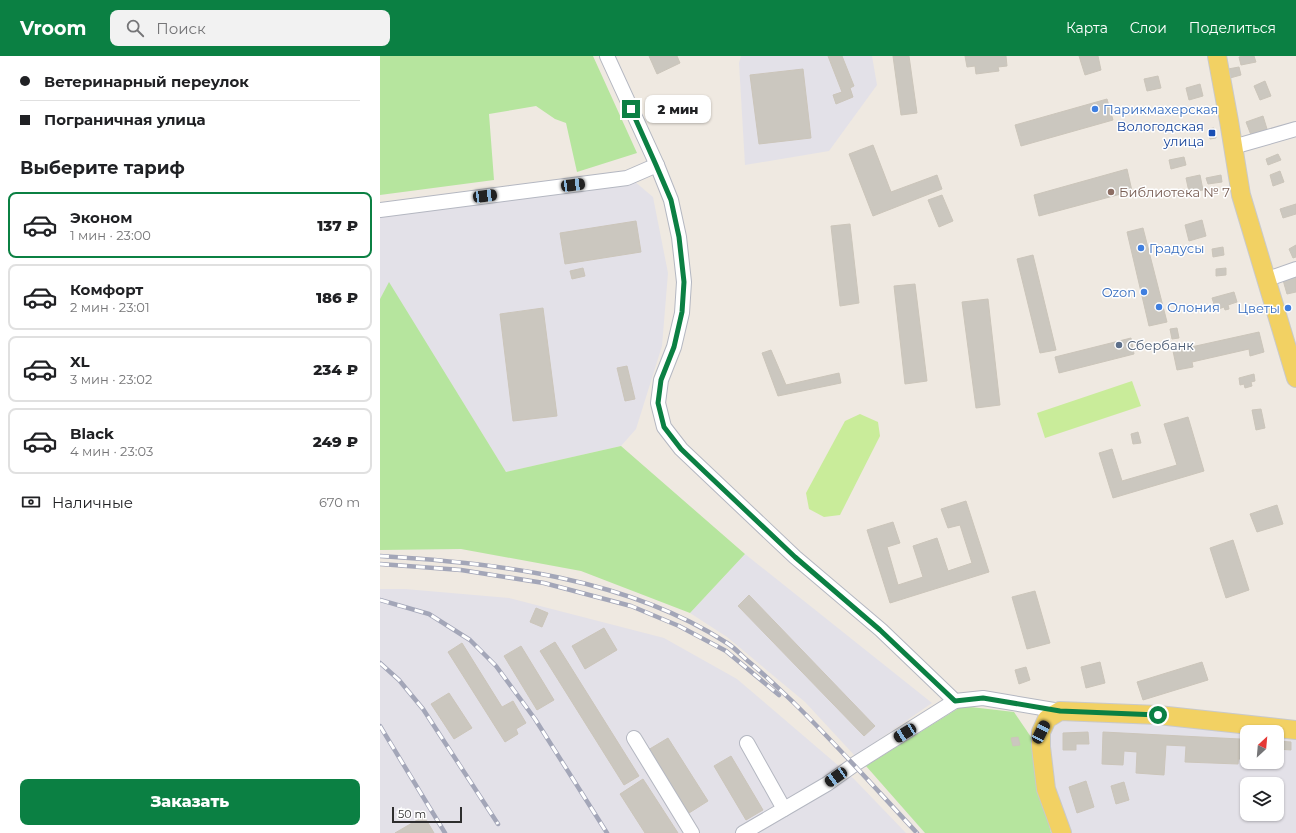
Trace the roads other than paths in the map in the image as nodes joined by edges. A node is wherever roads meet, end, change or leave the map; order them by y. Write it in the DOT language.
graph roads {
  1 [pos="607,56"];
  2 [pos="1217,56"];
  3 [pos="1296,129"];
  4 [pos="1233,147"];
  5 [pos="656,165"];
  6 [pos="380,210"];
  7 [pos="1296,269"];
  8 [pos="1266,280"];
  9 [pos="1296,378"];
  10 [pos="955,701"];
  11 [pos="1060,711"];
  12 [pos="1296,730"];
  13 [pos="634,738"];
  14 [pos="747,743"];
  15 [pos="784,809"];
  16 [pos="692,833"];
  17 [pos="743,833"];
  18 [pos="1062,833"];
  1 -- 5 [label="street"];
  2 -- 4 [label="main road"];
  3 -- 4 [label="street"];
  4 -- 8 [label="main road"];
  5 -- 6 [label="street"];
  5 -- 10 [label="street"];
  7 -- 8 [label="street"];
  8 -- 9 [label="main road"];
  10 -- 11 [label="street"];
  10 -- 15 [label="street"];
  11 -- 12 [label="main road"];
  11 -- 18 [label="main road"];
  13 -- 16 [label="street"];
  14 -- 15 [label="street"];
  15 -- 17 [label="street"];
}
